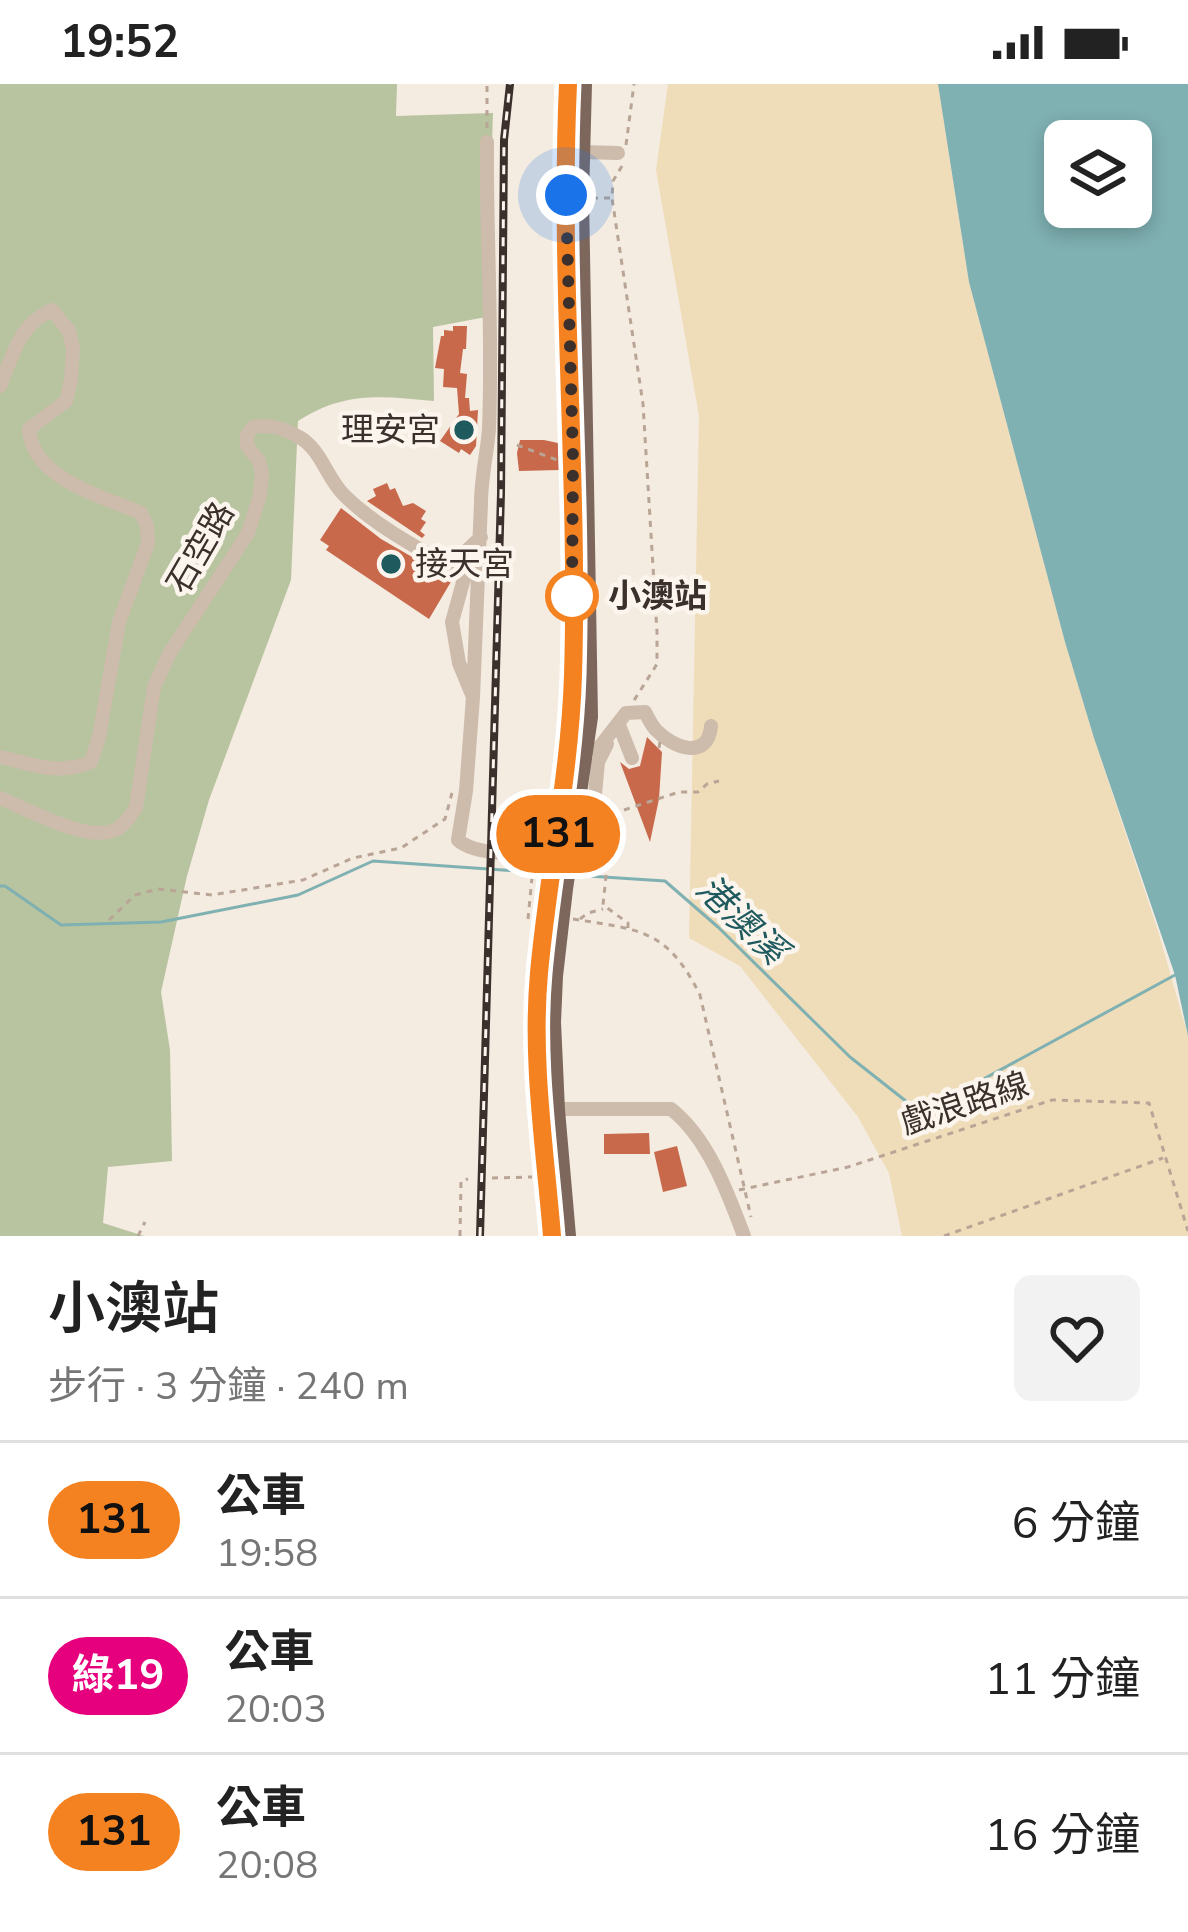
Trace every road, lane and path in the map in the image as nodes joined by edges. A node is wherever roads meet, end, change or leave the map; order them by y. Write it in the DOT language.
graph roads {
  1 [pos="487,84"];
  2 [pos="568,84"];
  3 [pos="584,84"];
  4 [pos="634,84"];
  5 [pos="487,142"];
  6 [pos="582,152"];
  7 [pos="618,153"];
  8 [pos="580,196"];
  9 [pos="612,198"];
  10 [pos="0,386"];
  11 [pos="517,445"];
  12 [pos="575,461"];
  13 [pos="482,536"];
  14 [pos="465,575"];
  15 [pos="581,673"];
  16 [pos="472,697"];
  17 [pos="623,719"];
  18 [pos="711,726"];
  19 [pos="595,750"];
  20 [pos="0,757"];
  21 [pos="632,758"];
  22 [pos="456,780"];
  23 [pos="719,781"];
  24 [pos="0,797"];
  25 [pos="594,805"];
  26 [pos="635,806"];
  27 [pos="624,809"];
  28 [pos="637,814"];
  29 [pos="577,817"];
  30 [pos="564,853"];
  31 [pos="534,859"];
  32 [pos="548,888"];
  33 [pos="605,909"];
  34 [pos="528,919"];
  35 [pos="110,920"];
  36 [pos="628,928"];
  37 [pos="549,1109"];
  38 [pos="1165,1157"];
  39 [pos="548,1176"];
  40 [pos="492,1178"];
  41 [pos="468,1179"];
  42 [pos="744,1190"];
  43 [pos="750,1213"];
  44 [pos="145,1222"];
  45 [pos="1188,1231"];
  46 [pos="138,1236"];
  47 [pos="460,1236"];
  48 [pos="552,1236"];
  49 [pos="568,1236"];
  50 [pos="744,1236"];
  51 [pos="944,1236"];
  1 -- 5 [label="path"];
  2 -- 8 [label="main road"];
  3 -- 6 [label="main road"];
  4 -- 9 [label="path"];
  5 -- 13 [label="street"];
  6 -- 7 [label="street"];
  6 -- 8 [label="main road"];
  8 -- 9 [label="path"];
  8 -- 12 [label="main road"];
  9 -- 17 [label="path"];
  10 -- 20 [label="street, 石空路"];
  11 -- 12 [label="path"];
  12 -- 15 [label="main road"];
  13 -- 14 [label="street"];
  13 -- 16 [label="street"];
  14 -- 16 [label="street"];
  14 -- 24 [label="street, 石空路"];
  15 -- 19 [label="main road"];
  15 -- 30 [label="main road"];
  16 -- 30 [label="street"];
  17 -- 18 [label="street"];
  17 -- 19 [label="street"];
  17 -- 21 [label="street"];
  19 -- 25 [label="street"];
  19 -- 29 [label="main road"];
  22 -- 35 [label="path"];
  23 -- 26 [label="path"];
  25 -- 29 [label="street"];
  25 -- 33 [label="path"];
  26 -- 27 [label="path"];
  26 -- 28 [label="path"];
  29 -- 30 [label="main road"];
  30 -- 32 [label="main road"];
  31 -- 32 [label="path"];
  32 -- 34 [label="path"];
  32 -- 37 [label="main road"];
  33 -- 36 [label="path"];
  33 -- 36 [label="path"];
  36 -- 42 [label="path"];
  37 -- 39 [label="main road"];
  37 -- 49 [label="main road"];
  37 -- 50 [label="street"];
  38 -- 42 [label="path, 戲浪路線"];
  38 -- 45 [label="path, 戲浪路線"];
  38 -- 51 [label="path"];
  39 -- 40 [label="path"];
  39 -- 48 [label="main road"];
  41 -- 47 [label="path"];
  42 -- 43 [label="path"];
  44 -- 46 [label="path"];
}
